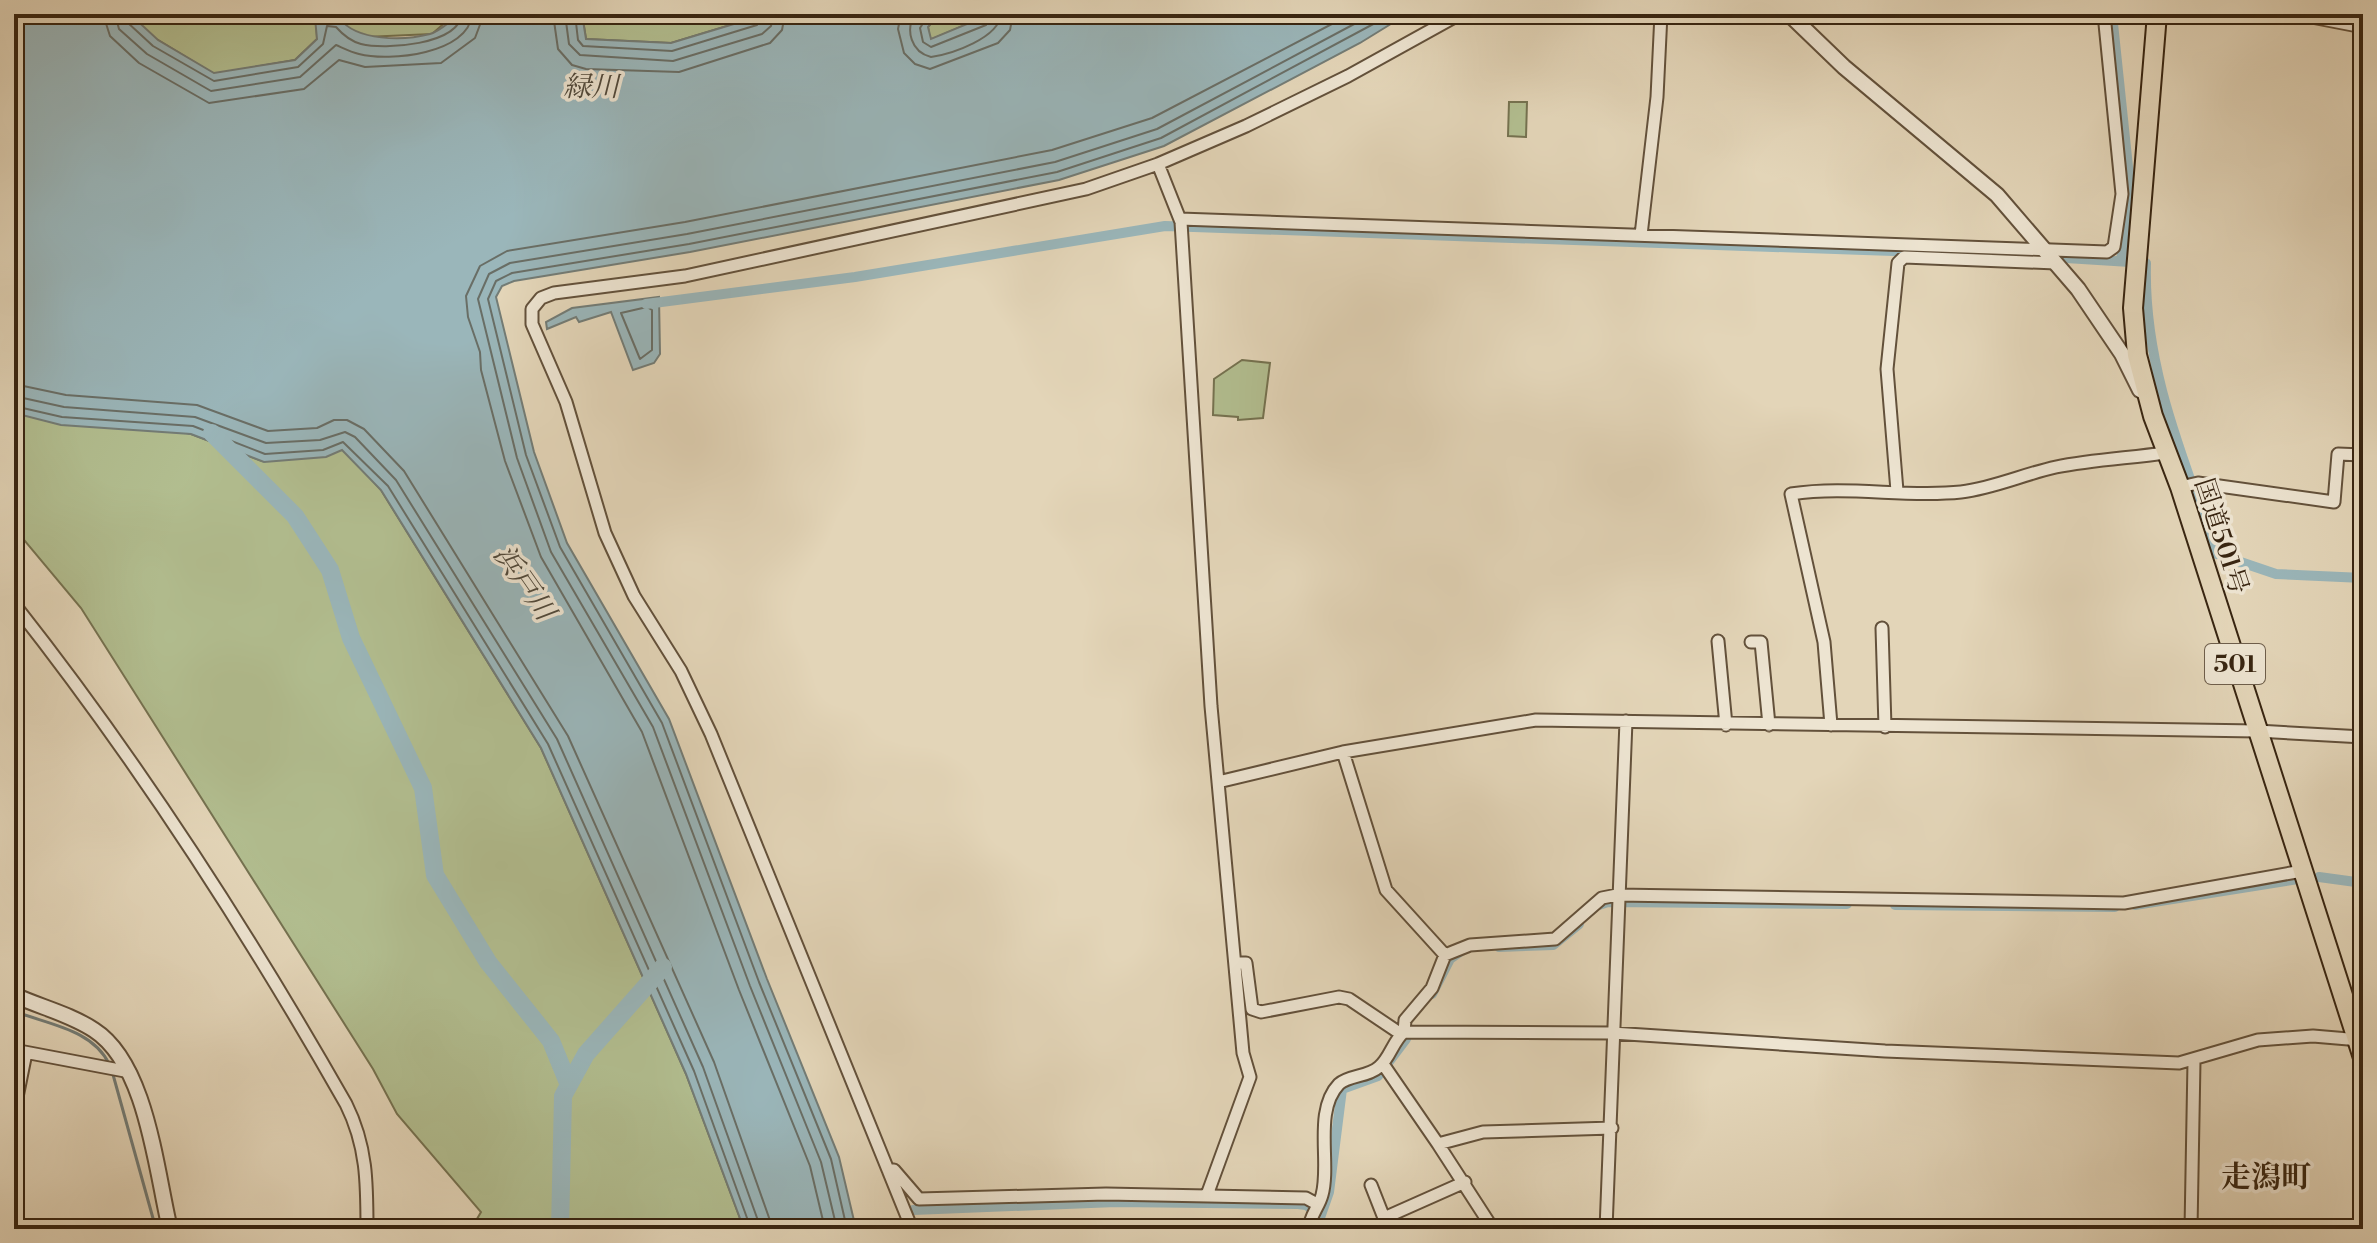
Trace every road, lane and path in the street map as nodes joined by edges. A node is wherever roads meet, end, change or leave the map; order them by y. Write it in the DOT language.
graph roads {
  1 [pos="1460,14"];
  2 [pos="1661,14"];
  3 [pos="1789,14"];
  4 [pos="2104,14"];
  5 [pos="2157,14"];
  6 [pos="2296,14"];
  7 [pos="2363,27"];
  8 [pos="1158,164"];
  9 [pos="1181,224"];
  10 [pos="1641,235"];
  11 [pos="2051,257"];
  12 [pos="2153,416"];
  13 [pos="2165,453"];
  14 [pos="2363,455"];
  15 [pos="2188,485"];
  16 [pos="1897,491"];
  17 [pos="14,604"];
  18 [pos="1882,628"];
  19 [pos="1718,641"];
  20 [pos="1751,642"];
  21 [pos="1626,721"];
  22 [pos="1726,725"];
  23 [pos="1769,725"];
  24 [pos="1831,725"];
  25 [pos="1885,727"];
  26 [pos="2257,731"];
  27 [pos="2363,737"];
  28 [pos="1343,752"];
  29 [pos="1218,782"];
  30 [pos="2302,871"];
  31 [pos="1617,899"];
  32 [pos="1445,955"];
  33 [pos="1238,963"];
  34 [pos="14,995"];
  35 [pos="1403,1033"];
  36 [pos="1612,1033"];
  37 [pos="2361,1046"];
  38 [pos="20,1052"];
  39 [pos="2194,1061"];
  40 [pos="1385,1066"];
  41 [pos="117,1071"];
  42 [pos="14,1112"];
  43 [pos="1612,1128"];
  44 [pos="1438,1144"];
  45 [pos="888,1170"];
  46 [pos="1465,1182"];
  47 [pos="1376,1188"];
  48 [pos="1207,1195"];
  49 [pos="1315,1208"];
  50 [pos="170,1229"];
  51 [pos="367,1229"];
  52 [pos="912,1229"];
  53 [pos="1309,1229"];
  54 [pos="1493,1229"];
  55 [pos="1606,1229"];
  56 [pos="2191,1229"];
  1 -- 8 [label="street"];
  2 -- 10 [label="street"];
  3 -- 11 [label="street"];
  4 -- 11 [label="street"];
  5 -- 12 [label="highway, 国道501号 / 501"];
  6 -- 7 [label="street"];
  8 -- 9 [label="street"];
  8 -- 45 [label="street"];
  9 -- 10 [label="street"];
  9 -- 29 [label="street"];
  10 -- 11 [label="street"];
  11 -- 12 [label="street"];
  11 -- 16 [label="street"];
  12 -- 13 [label="highway, 国道501号 / 501"];
  13 -- 15 [label="highway, 国道501号 / 501"];
  13 -- 16 [label="street"];
  14 -- 15 [label="street"];
  15 -- 26 [label="highway, 国道501号 / 501"];
  16 -- 24 [label="street"];
  17 -- 51 [label="street"];
  18 -- 25 [label="street"];
  19 -- 22 [label="street"];
  20 -- 23 [label="street"];
  21 -- 22 [label="street"];
  21 -- 28 [label="street"];
  21 -- 31 [label="street"];
  22 -- 23 [label="street"];
  23 -- 24 [label="street"];
  24 -- 25 [label="street"];
  25 -- 26 [label="street"];
  26 -- 27 [label="street"];
  26 -- 30 [label="highway, 国道501号 / 501"];
  28 -- 29 [label="street"];
  28 -- 32 [label="street"];
  29 -- 33 [label="street"];
  30 -- 31 [label="street"];
  30 -- 37 [label="highway, 国道501号 / 501"];
  31 -- 32 [label="street"];
  31 -- 36 [label="street"];
  32 -- 35 [label="street"];
  33 -- 35 [label="street"];
  33 -- 48 [label="street"];
  34 -- 41 [label="street"];
  35 -- 36 [label="street"];
  35 -- 40 [label="street"];
  36 -- 39 [label="street"];
  36 -- 43 [label="street"];
  37 -- 39 [label="street"];
  38 -- 41 [label="street"];
  38 -- 42 [label="street"];
  39 -- 56 [label="street"];
  40 -- 44 [label="street"];
  40 -- 49 [label="street"];
  41 -- 50 [label="street"];
  43 -- 44 [label="street"];
  43 -- 55 [label="street"];
  44 -- 46 [label="street"];
  45 -- 48 [label="street"];
  45 -- 52 [label="street"];
  46 -- 47 [label="street"];
  46 -- 54 [label="street"];
  48 -- 49 [label="street"];
  49 -- 53 [label="street"];
}
